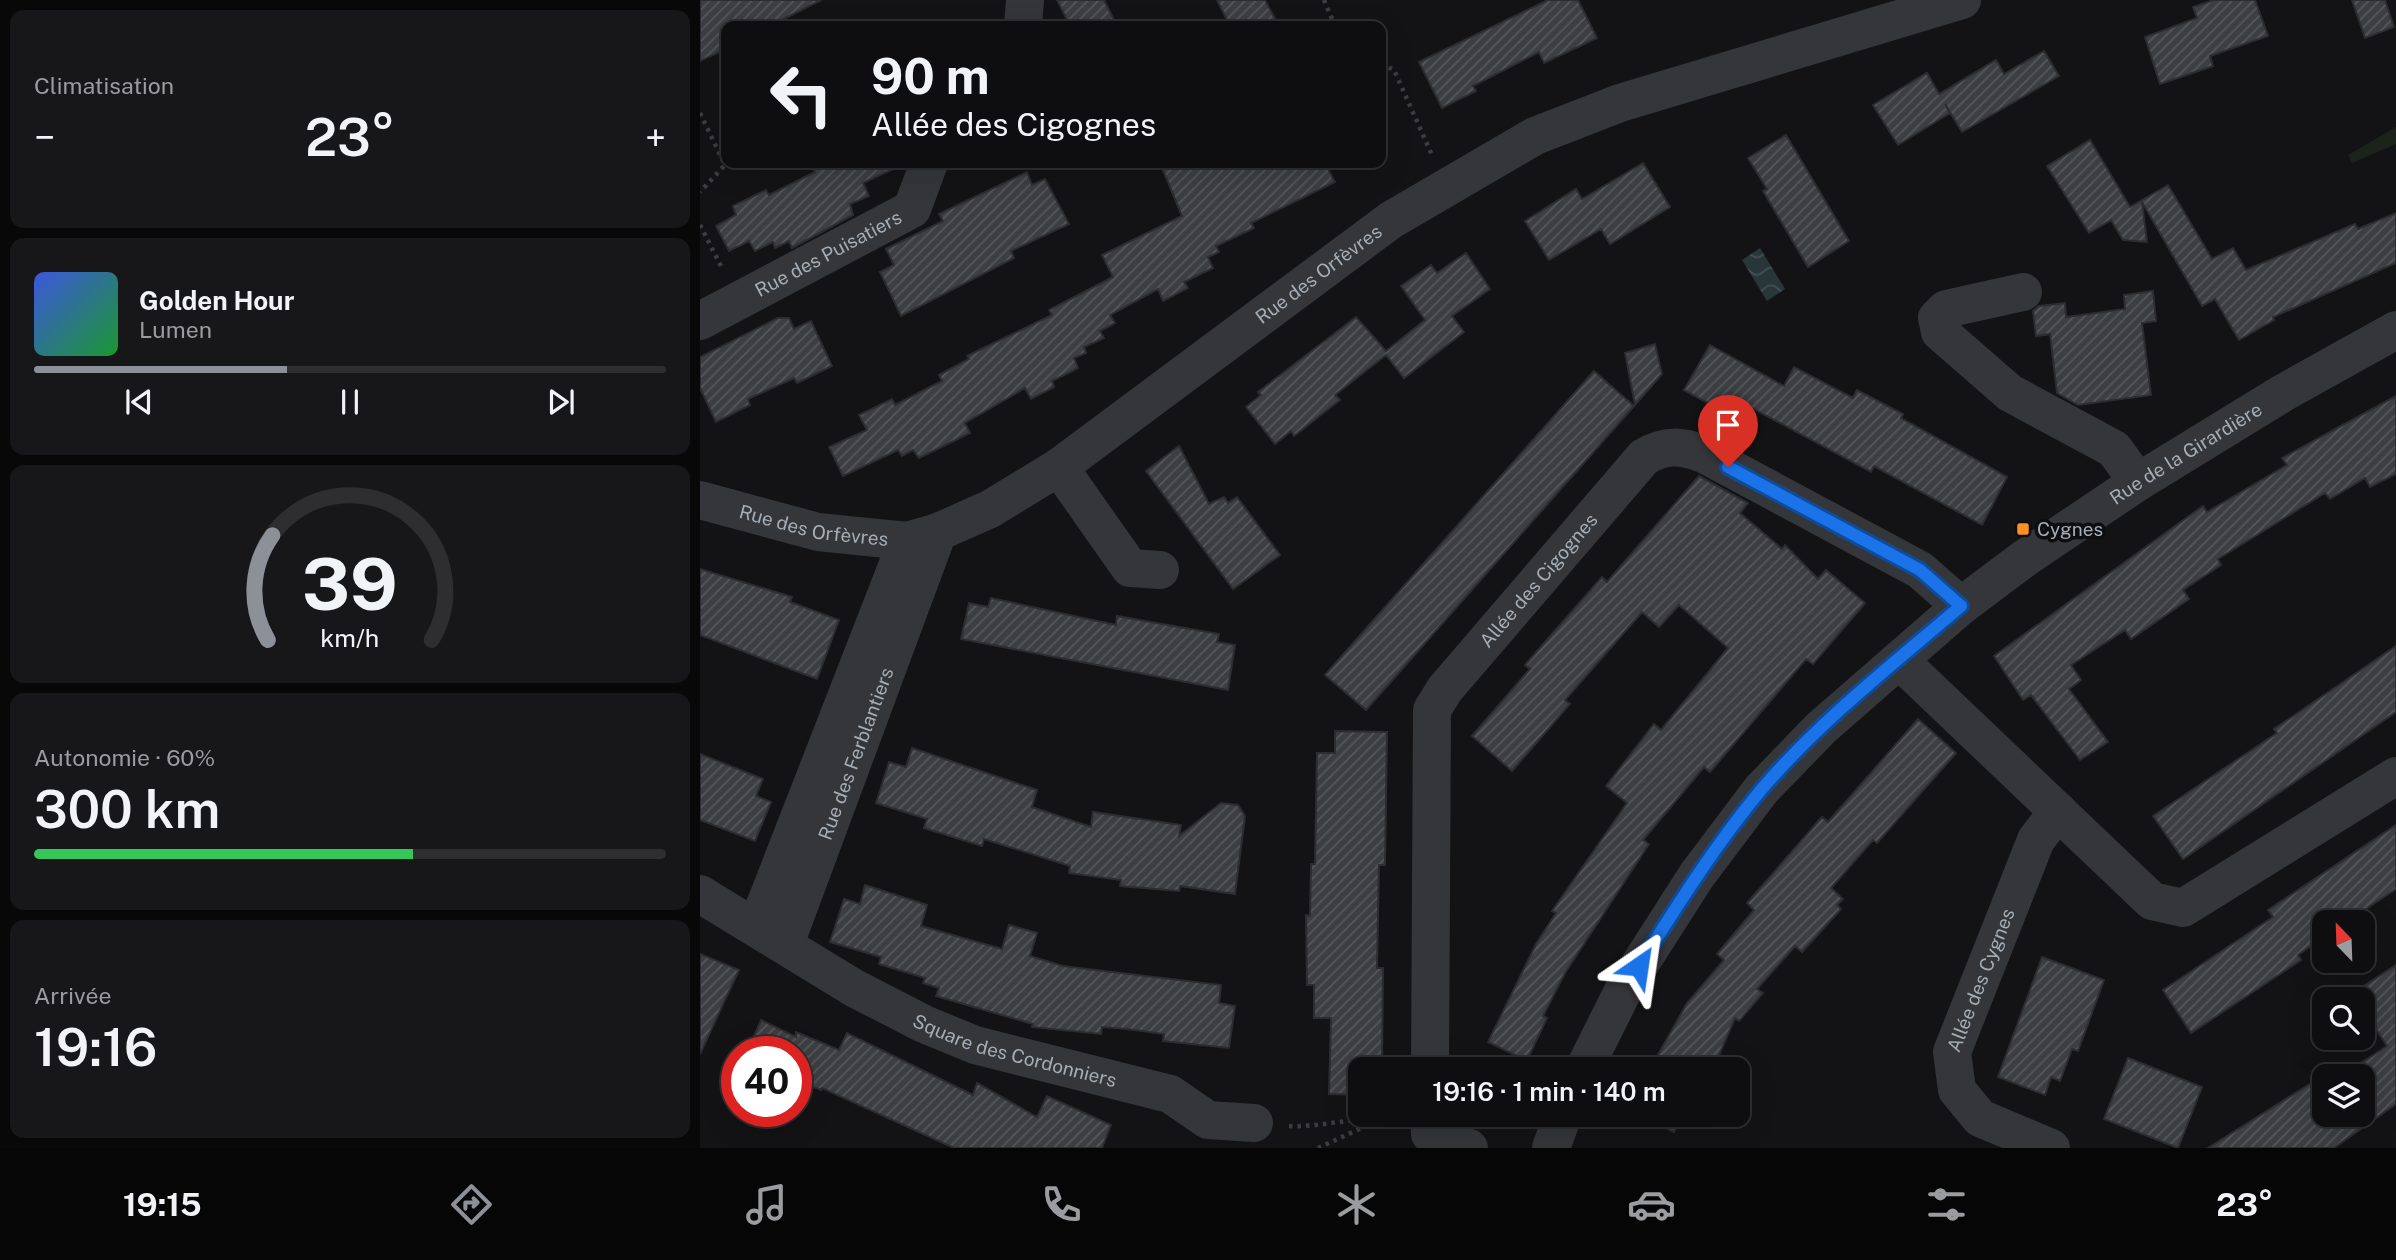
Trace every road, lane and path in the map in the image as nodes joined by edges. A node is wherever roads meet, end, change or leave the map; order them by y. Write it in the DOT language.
graph roads {
  1 [pos="1025,0"];
  2 [pos="1324,0"];
  3 [pos="1962,0"];
  4 [pos="1023,21"];
  5 [pos="1333,21"];
  6 [pos="1386,66"];
  7 [pos="700,113"];
  8 [pos="721,157"];
  9 [pos="722,168"];
  10 [pos="927,168"];
  11 [pos="1446,188"];
  12 [pos="700,192"];
  13 [pos="700,225"];
  14 [pos="2022,292"];
  15 [pos="738,300"];
  16 [pos="700,321"];
  17 [pos="2396,330"];
  18 [pos="1059,467"];
  19 [pos="2137,482"];
  20 [pos="700,500"];
  21 [pos="923,536"];
  22 [pos="1160,570"];
  23 [pos="1961,606"];
  24 [pos="1899,660"];
  25 [pos="2396,776"];
  26 [pos="2058,811"];
  27 [pos="700,894"];
  28 [pos="771,935"];
  29 [pos="1430,1057"];
  30 [pos="1590,1057"];
  31 [pos="1254,1123"];
  32 [pos="1348,1123"];
  33 [pos="1364,1127"];
  34 [pos="1433,1127"];
  35 [pos="1558,1127"];
  36 [pos="1318,1148"];
  37 [pos="1469,1148"];
  38 [pos="1550,1148"];
  39 [pos="2051,1148"];
  1 -- 4 [label="street"];
  2 -- 5 [label="path"];
  3 -- 11 [label="street, Rue des Orfèvres"];
  6 -- 11 [label="path"];
  7 -- 8 [label="path"];
  9 -- 12 [label="path"];
  10 -- 15 [label="street, Rue des Puisatiers"];
  11 -- 18 [label="street, Rue des Orfèvres"];
  13 -- 15 [label="path"];
  14 -- 19 [label="street"];
  15 -- 16 [label="street, Rue des Puisatiers"];
  17 -- 19 [label="street, Rue de la Girardière"];
  18 -- 21 [label="street, Rue des Orfèvres"];
  18 -- 22 [label="street"];
  19 -- 23 [label="street, Rue de la Girardière"];
  20 -- 21 [label="street, Rue des Orfèvres"];
  21 -- 28 [label="street, Rue des Ferblantiers"];
  23 -- 24 [label="street, Rue de la Girardière"];
  23 -- 29 [label="street, Allée des Cigognes"];
  24 -- 26 [label="street"];
  24 -- 30 [label="street, Rue de la Girardière"];
  25 -- 26 [label="street"];
  26 -- 39 [label="street, Allée des Cygnes"];
  27 -- 28 [label="street"];
  28 -- 31 [label="street, Square des Cordonniers"];
  31 -- 32 [label="path"];
  33 -- 36 [label="path"];
  34 -- 37 [label="street"];
  35 -- 38 [label="street"];
}
